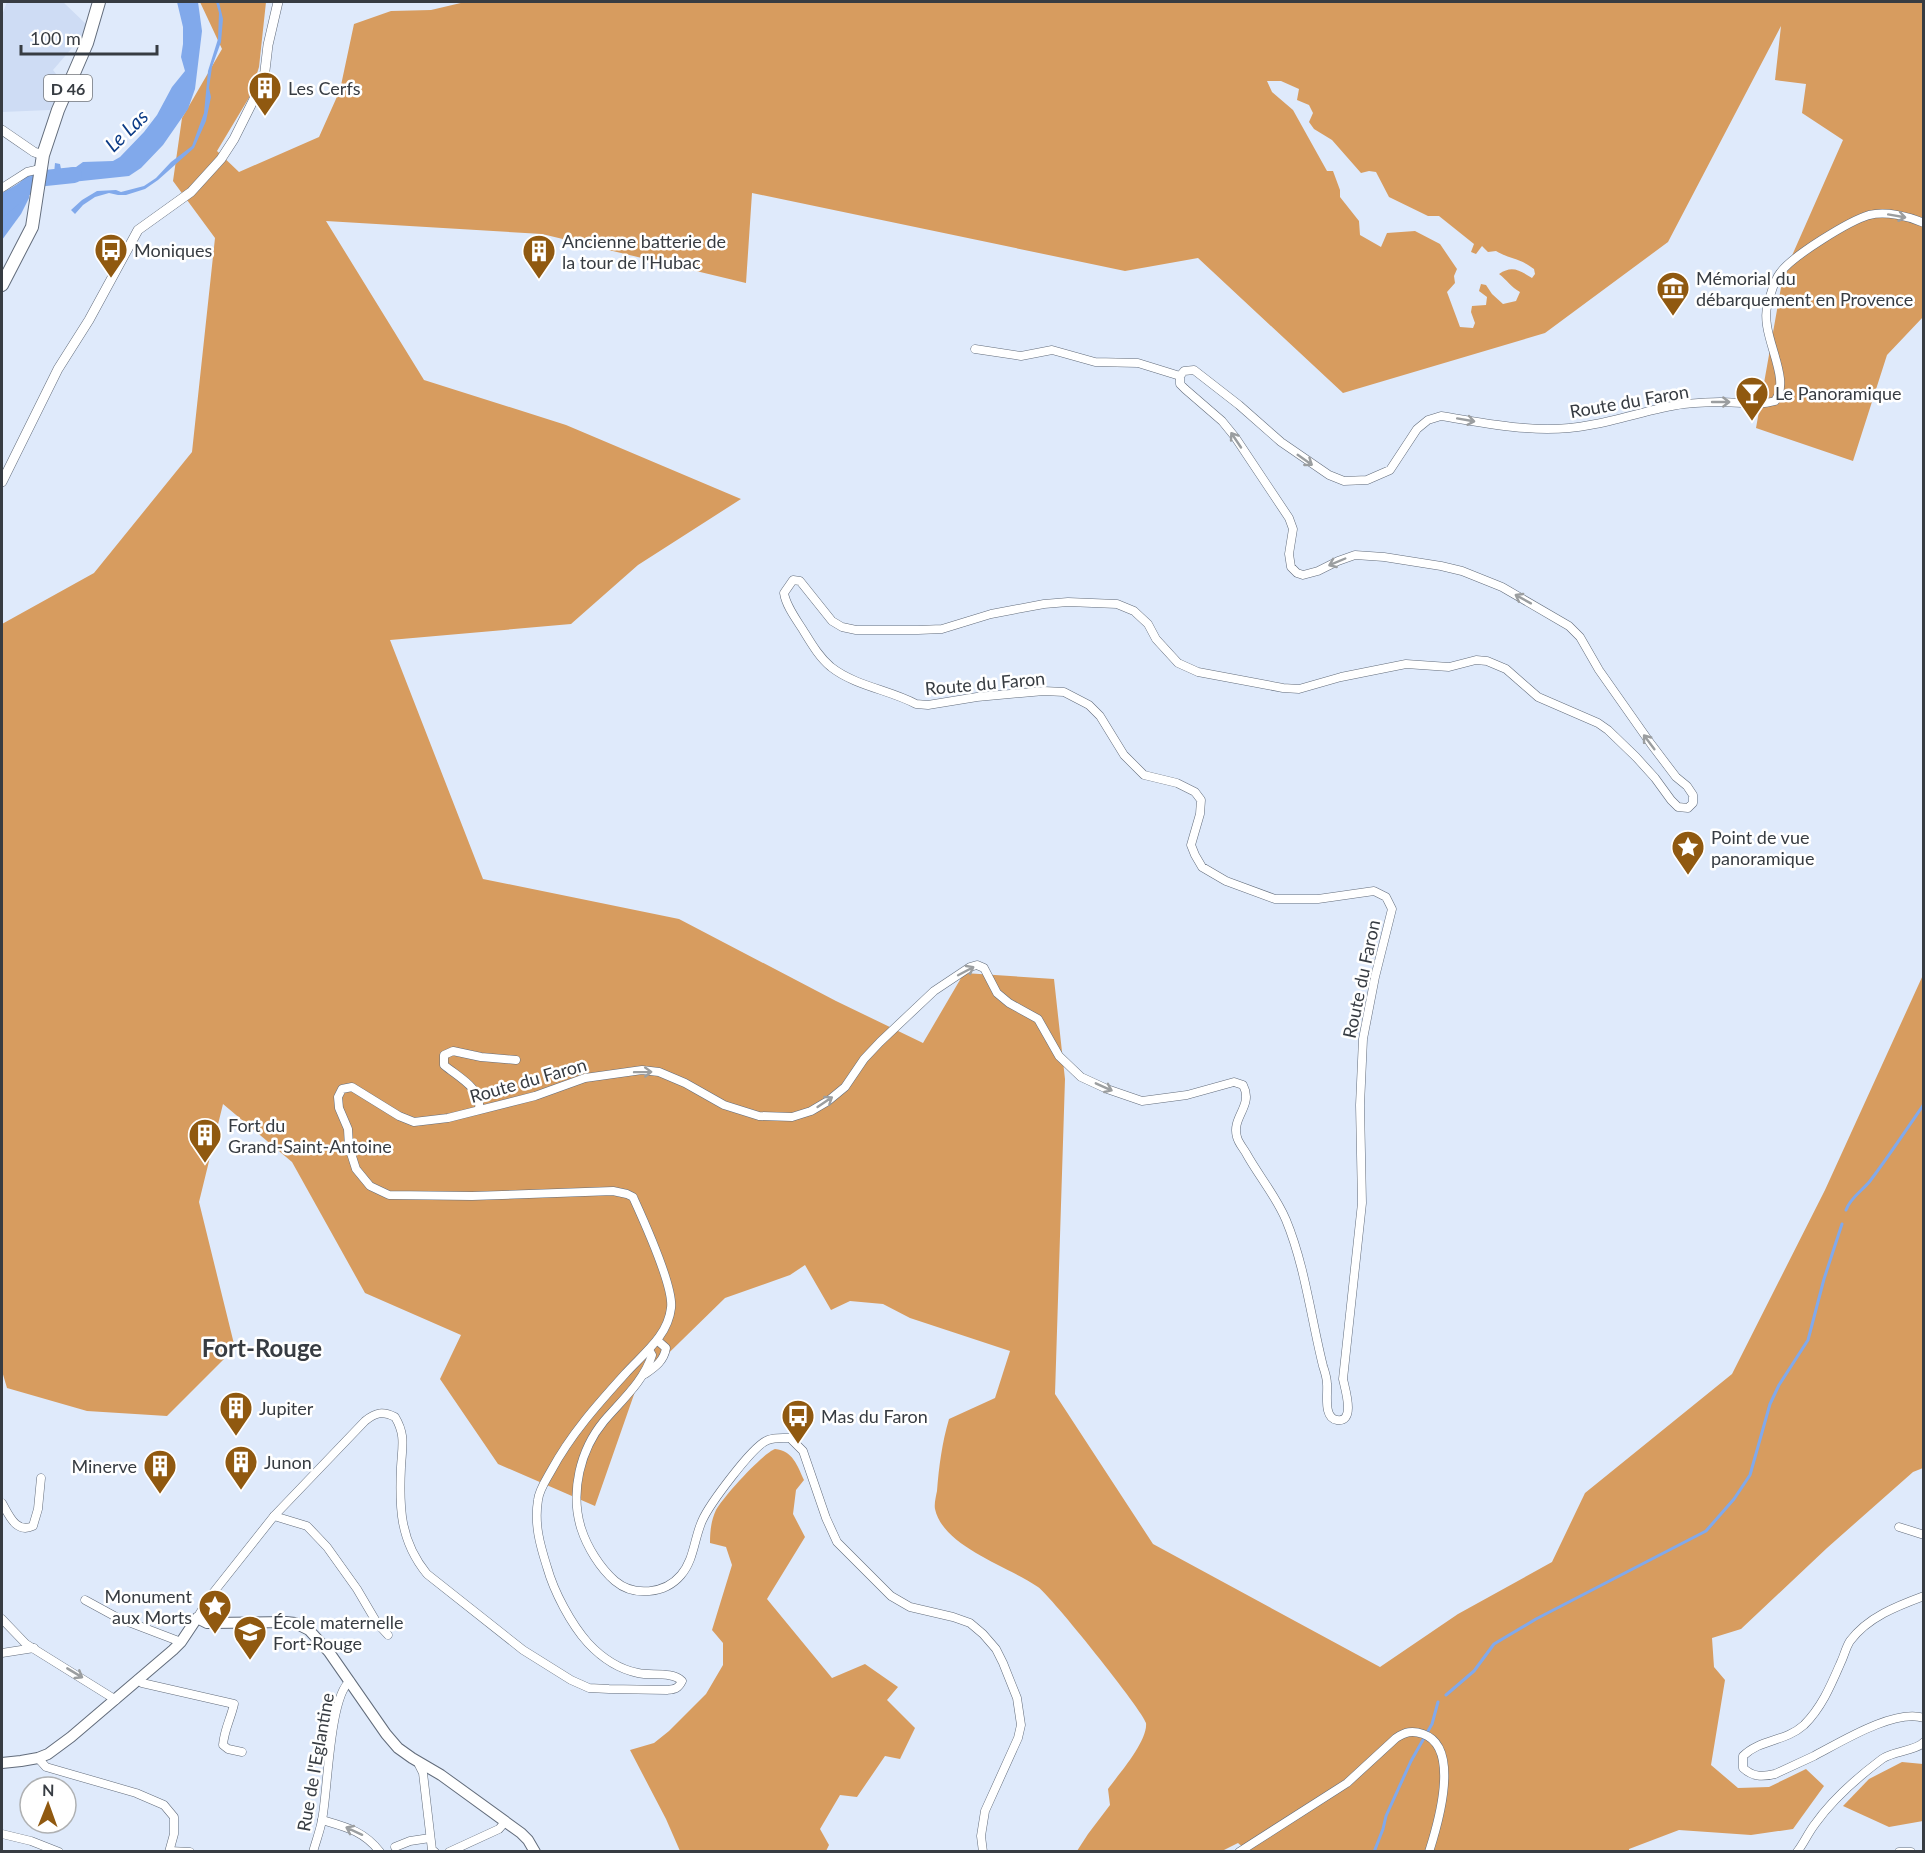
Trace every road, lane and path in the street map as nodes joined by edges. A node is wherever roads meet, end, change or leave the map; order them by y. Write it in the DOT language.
graph roads {
  1 [pos="99,2"];
  2 [pos="278,2"];
  3 [pos="2,130"];
  4 [pos="43,155"];
  5 [pos="39,176"];
  6 [pos="2,188"];
  7 [pos="1923,223"];
  8 [pos="2,285"];
  9 [pos="975,349"];
  10 [pos="1180,376"];
  11 [pos="2,482"];
  12 [pos="516,1060"];
  13 [pos="479,1109"];
  14 [pos="658,1341"];
  15 [pos="649,1350"];
  16 [pos="642,1376"];
  17 [pos="41,1478"];
  18 [pos="2,1503"];
  19 [pos="273,1516"];
  20 [pos="1899,1527"];
  21 [pos="1923,1535"];
  22 [pos="1923,1596"];
  23 [pos="85,1600"];
  24 [pos="2,1618"];
  25 [pos="197,1618"];
  26 [pos="388,1635"];
  27 [pos="181,1642"];
  28 [pos="34,1648"];
  29 [pos="2,1653"];
  30 [pos="138,1678"];
  31 [pos="350,1681"];
  32 [pos="116,1700"];
  33 [pos="1923,1718"];
  34 [pos="1923,1742"];
  35 [pos="242,1752"];
  36 [pos="38,1758"];
  37 [pos="419,1762"];
  38 [pos="2,1763"];
  39 [pos="322,1820"];
  40 [pos="505,1822"];
  41 [pos="2,1834"];
  42 [pos="430,1838"];
  43 [pos="395,1847"];
  44 [pos="59,1851"];
  45 [pos="169,1851"];
  46 [pos="190,1851"];
  47 [pos="313,1851"];
  48 [pos="380,1851"];
  49 [pos="435,1851"];
  50 [pos="449,1851"];
  51 [pos="535,1851"];
  52 [pos="983,1851"];
  53 [pos="1239,1851"];
  54 [pos="1429,1851"];
  55 [pos="1797,1851"];
  56 [pos="1899,1851"];
  57 [pos="1911,1851"];
  1 -- 4 [label="main road, D 46"];
  2 -- 11 [label="street"];
  3 -- 4 [label="street"];
  4 -- 5 [label="main road, D 46"];
  5 -- 6 [label="street"];
  5 -- 8 [label="main road, D 46"];
  10 -- 7 [label="street, Route du Faron, one-way"];
  9 -- 10 [label="street"];
  13 -- 10 [label="street, Route du Faron, one-way"];
  12 -- 13 [label="street"];
  13 -- 14 [label="street, Route du Faron"];
  14 -- 15 [label="street"];
  14 -- 16 [label="street"];
  15 -- 16 [label="street"];
  15 -- 19 [label="street"];
  16 -- 52 [label="street"];
  17 -- 18 [label="street"];
  19 -- 25 [label="street"];
  19 -- 26 [label="street"];
  20 -- 21 [label="street"];
  22 -- 33 [label="street"];
  23 -- 27 [label="street"];
  24 -- 28 [label="street"];
  25 -- 27 [label="main road"];
  25 -- 31 [label="main road"];
  27 -- 30 [label="main road"];
  28 -- 29 [label="street"];
  28 -- 32 [label="street, one-way"];
  30 -- 32 [label="main road"];
  30 -- 35 [label="street"];
  31 -- 37 [label="main road"];
  31 -- 39 [label="street, Rue de l'Eglantine"];
  32 -- 36 [label="main road"];
  34 -- 55 [label="street"];
  36 -- 38 [label="main road"];
  36 -- 45 [label="street"];
  37 -- 40 [label="main road"];
  37 -- 42 [label="street"];
  39 -- 47 [label="street, Rue de l'Eglantine"];
  48 -- 39 [label="street, one-way"];
  40 -- 50 [label="street"];
  40 -- 51 [label="main road"];
  41 -- 44 [label="street"];
  42 -- 43 [label="street"];
  42 -- 49 [label="street"];
  45 -- 46 [label="street"];
  53 -- 54 [label="street"];
  56 -- 57 [label="street"];
}
